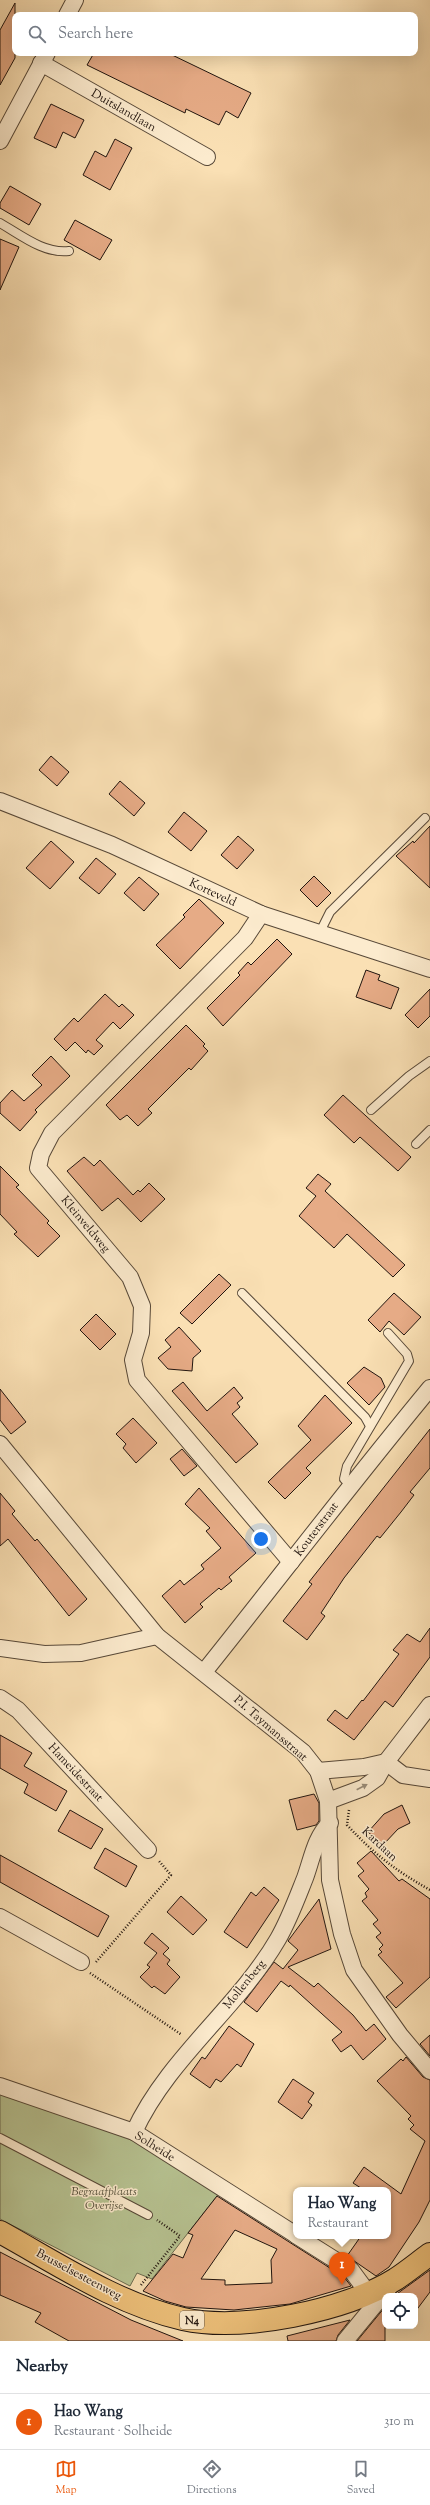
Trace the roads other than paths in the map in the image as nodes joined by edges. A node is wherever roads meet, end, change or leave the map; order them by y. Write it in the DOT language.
graph roads {
  1 [pos="75,0"];
  2 [pos="69,12"];
  3 [pos="44,58"];
  4 [pos="0,140"];
  5 [pos="207,158"];
  6 [pos="0,223"];
  7 [pos="69,251"];
  8 [pos="0,801"];
  9 [pos="425,818"];
  10 [pos="261,914"];
  11 [pos="320,932"];
  12 [pos="430,969"];
  13 [pos="430,1061"];
  14 [pos="371,1110"];
  15 [pos="430,1130"];
  16 [pos="416,1144"];
  17 [pos="242,1293"];
  18 [pos="388,1333"];
  19 [pos="430,1388"];
  20 [pos="370,1426"];
  21 [pos="0,1444"];
  22 [pos="350,1485"];
  23 [pos="291,1562"];
  24 [pos="157,1636"];
  25 [pos="0,1648"];
  26 [pos="204,1672"];
  27 [pos="0,1698"];
  28 [pos="430,1704"];
  29 [pos="386,1762"];
  30 [pos="318,1771"];
  31 [pos="430,1779"];
  32 [pos="328,1800"];
  33 [pos="330,1823"];
  34 [pos="148,1850"];
  35 [pos="0,1917"];
  36 [pos="85,1967"];
  37 [pos="430,2071"];
  38 [pos="0,2086"];
  39 [pos="134,2132"];
  40 [pos="0,2138"];
  41 [pos="148,2215"];
  42 [pos="0,2232"];
  43 [pos="293,2233"];
  44 [pos="302,2239"];
  45 [pos="430,2254"];
  46 [pos="396,2279"];
  47 [pos="368,2293"];
  48 [pos="345,2341"];
  1 -- 2 [label="street"];
  3 -- 4 [label="street"];
  3 -- 5 [label="street, Duitslandlaan"];
  6 -- 7 [label="lane"];
  8 -- 10 [label="street, Korteveld"];
  9 -- 11 [label="lane"];
  10 -- 11 [label="street, Korteveld"];
  10 -- 23 [label="street, Kleinveldweg"];
  11 -- 12 [label="street, Korteveld"];
  13 -- 14 [label="lane"];
  15 -- 16 [label="lane"];
  17 -- 20 [label="lane"];
  18 -- 20 [label="lane"];
  19 -- 22 [label="street, Kouterstraat"];
  20 -- 22 [label="lane"];
  21 -- 24 [label="street, P.I. Taymansstraat"];
  22 -- 23 [label="street, Kouterstraat"];
  23 -- 26 [label="street, Kouterstraat"];
  24 -- 25 [label="street"];
  24 -- 26 [label="street, P.I. Taymansstraat"];
  26 -- 30 [label="street, P.I. Taymansstraat"];
  27 -- 34 [label="street, Hameidestraat"];
  28 -- 29 [label="street"];
  29 -- 30 [label="street"];
  29 -- 31 [label="street"];
  32 -- 29 [label="street, one-way"];
  30 -- 32 [label="street, P.I. Taymansstraat"];
  32 -- 33 [label="street, P.I. Taymansstraat"];
  33 -- 37 [label="street, P.I. Taymansstraat"];
  33 -- 39 [label="street, Mollenberg"];
  35 -- 36 [label="street"];
  38 -- 39 [label="street, Solheide"];
  39 -- 43 [label="street, Solheide"];
  40 -- 41 [label="lane"];
  42 -- 47 [label="main road, Brusselsesteenweg / N4"];
  44 -- 47 [label="street, Solheide"];
  45 -- 46 [label="main road, Brusselsesteenweg / N4"];
  46 -- 47 [label="main road, Brusselsesteenweg / N4"];
  46 -- 48 [label="street"];
}
